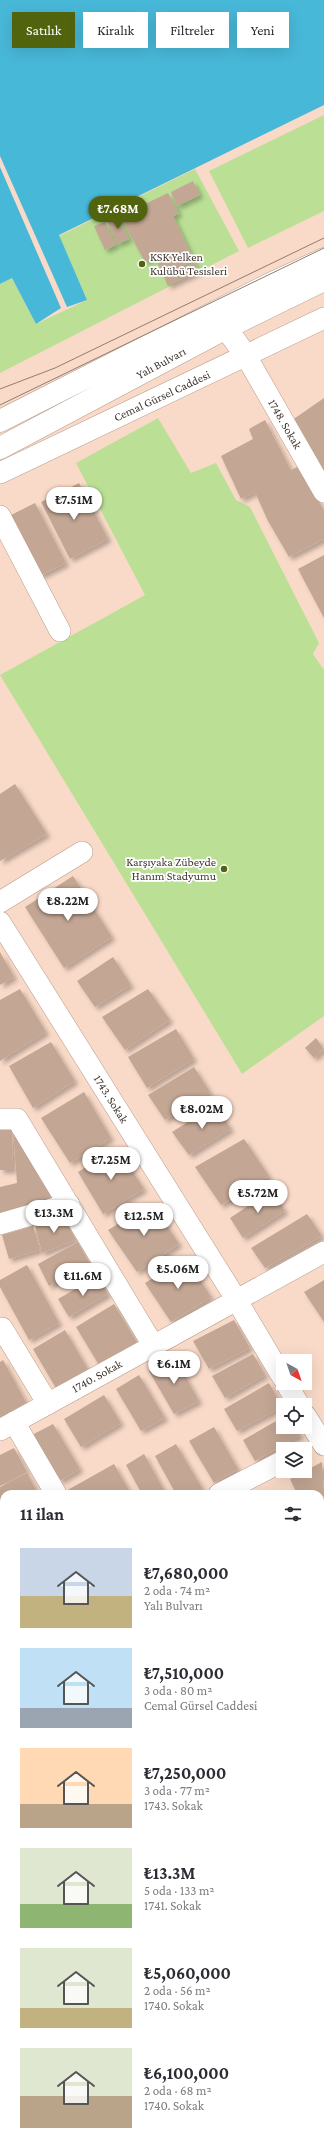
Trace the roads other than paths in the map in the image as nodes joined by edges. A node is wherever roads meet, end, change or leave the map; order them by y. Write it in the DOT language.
graph roads {
  1 [pos="324,259"];
  2 [pos="324,280"];
  3 [pos="324,318"];
  4 [pos="226,328"];
  5 [pos="246,356"];
  6 [pos="0,421"];
  7 [pos="0,448"];
  8 [pos="0,473"];
  9 [pos="324,492"];
  10 [pos="0,516"];
  11 [pos="60,632"];
  12 [pos="82,852"];
  13 [pos="0,902"];
  14 [pos="0,922"];
  15 [pos="0,1119"];
  16 [pos="69,1204"];
  17 [pos="0,1224"];
  18 [pos="324,1252"];
  19 [pos="236,1299"];
  20 [pos="0,1330"];
  21 [pos="153,1345"];
  22 [pos="276,1366"];
  23 [pos="48,1404"];
  24 [pos="7,1426"];
  25 [pos="312,1434"];
  26 [pos="316,1445"];
  27 [pos="276,1465"];
  28 [pos="53,1490"];
  29 [pos="228,1490"];
  1 -- 6 [label="main road, Yalı Bulvarı"];
  2 -- 4 [label="main road, Yalı Bulvarı"];
  3 -- 5 [label="street, Cemal Gürsel Caddesi"];
  4 -- 5 [label="main road"];
  4 -- 7 [label="main road, Yalı Bulvarı"];
  5 -- 8 [label="street, Cemal Gürsel Caddesi"];
  5 -- 9 [label="street, 1748. Sokak"];
  10 -- 11 [label="street"];
  12 -- 13 [label="street"];
  14 -- 19 [label="street, 1743. Sokak"];
  15 -- 16 [label="street"];
  16 -- 17 [label="street"];
  16 -- 21 [label="street"];
  18 -- 19 [label="street, 1740. Sokak"];
  19 -- 21 [label="street, 1740. Sokak"];
  19 -- 22 [label="street, 1743. Sokak"];
  20 -- 23 [label="street"];
  21 -- 23 [label="street, 1740. Sokak"];
  23 -- 24 [label="street, 1740. Sokak"];
  24 -- 28 [label="street"];
  25 -- 26 [label="street"];
  27 -- 29 [label="street"];
}
